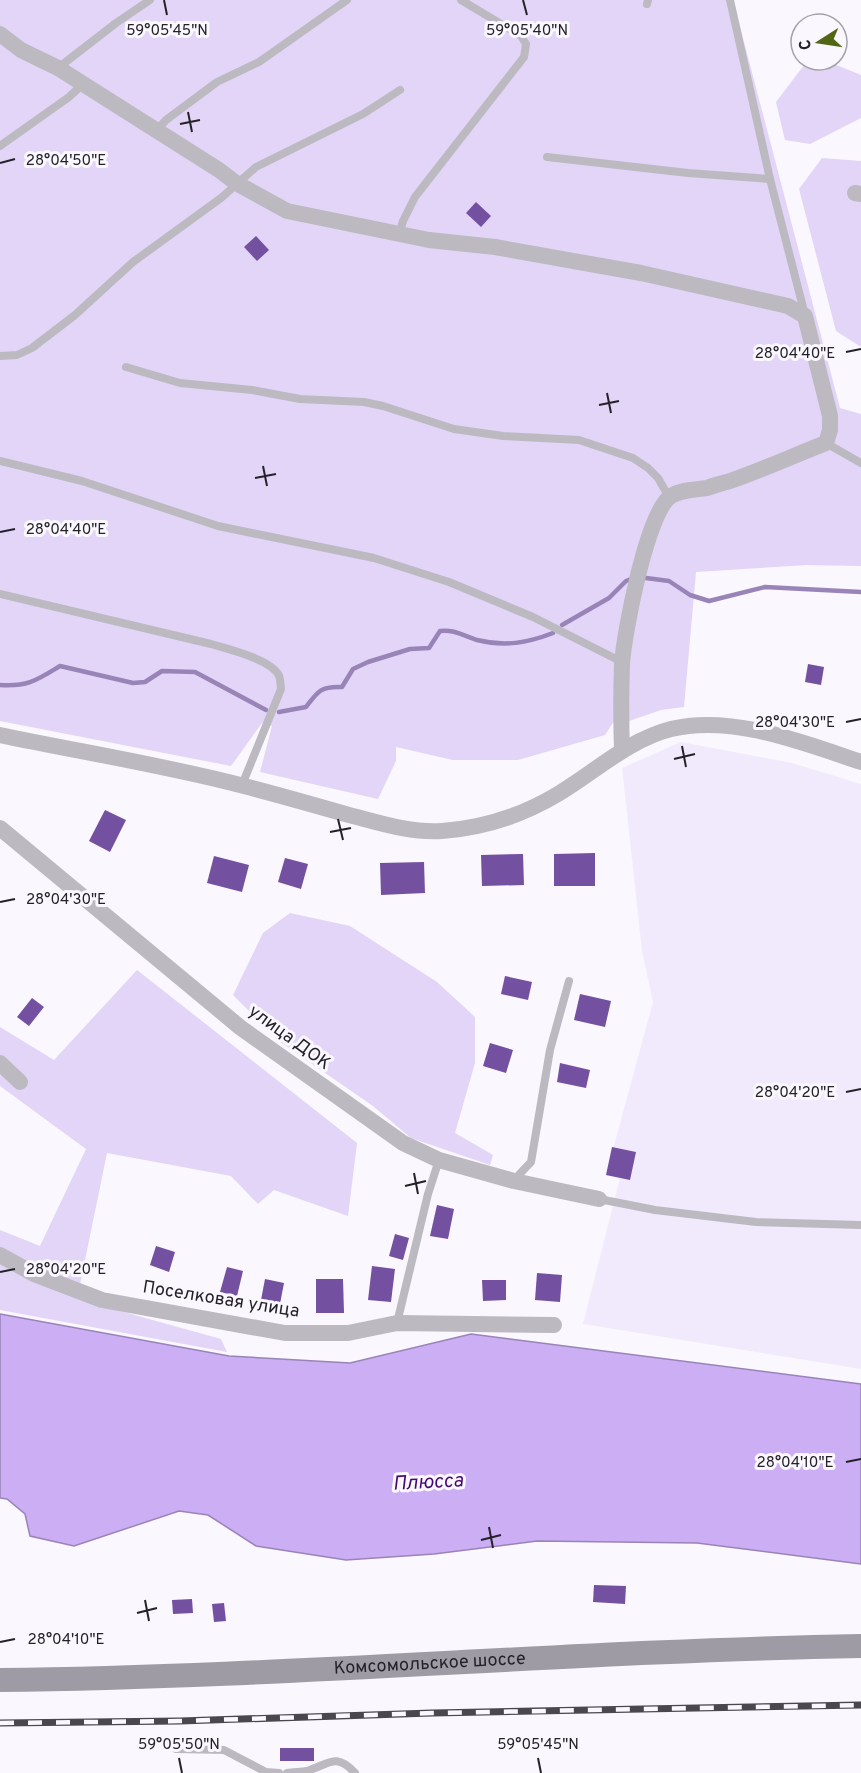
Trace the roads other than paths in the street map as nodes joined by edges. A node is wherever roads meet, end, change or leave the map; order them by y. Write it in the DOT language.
graph roads {
  1 [pos="150,0"];
  2 [pos="347,0"];
  3 [pos="461,0"];
  4 [pos="730,0"];
  5 [pos="0,34"];
  6 [pos="58,68"];
  7 [pos="83,83"];
  8 [pos="400,90"];
  9 [pos="157,130"];
  10 [pos="0,146"];
  11 [pos="547,157"];
  12 [pos="770,179"];
  13 [pos="236,183"];
  14 [pos="399,234"];
  15 [pos="805,316"];
  16 [pos="0,356"];
  17 [pos="126,367"];
  18 [pos="826,443"];
  19 [pos="0,461"];
  20 [pos="861,463"];
  21 [pos="669,496"];
  22 [pos="0,594"];
  23 [pos="622,662"];
  24 [pos="0,735"];
  25 [pos="622,751"];
  26 [pos="861,762"];
  27 [pos="242,785"];
  28 [pos="0,828"];
  29 [pos="568,981"];
  30 [pos="0,1063"];
  31 [pos="20,1082"];
  32 [pos="439,1160"];
  33 [pos="514,1181"];
  34 [pos="599,1199"];
  35 [pos="861,1225"];
  36 [pos="0,1255"];
  37 [pos="397,1323"];
  38 [pos="554,1325"];
  39 [pos="861,1646"];
  40 [pos="0,1680"];
  41 [pos="176,1749"];
  42 [pos="279,1773"];
  43 [pos="287,1773"];
  44 [pos="355,1773"];
  1 -- 6 [label="lane"];
  2 -- 9 [label="lane"];
  3 -- 14 [label="lane"];
  4 -- 12 [label="lane"];
  5 -- 6 [label="street"];
  6 -- 7 [label="street"];
  7 -- 9 [label="street"];
  7 -- 10 [label="lane"];
  8 -- 13 [label="lane"];
  9 -- 13 [label="street"];
  11 -- 12 [label="lane"];
  12 -- 15 [label="lane"];
  13 -- 14 [label="street"];
  13 -- 16 [label="lane"];
  14 -- 15 [label="street"];
  15 -- 18 [label="street"];
  17 -- 21 [label="lane"];
  18 -- 20 [label="lane"];
  18 -- 21 [label="street"];
  19 -- 23 [label="lane"];
  21 -- 23 [label="street"];
  22 -- 27 [label="lane"];
  23 -- 25 [label="street"];
  24 -- 27 [label="street"];
  25 -- 26 [label="street"];
  25 -- 27 [label="street"];
  28 -- 32 [label="street, улица ДОК"];
  29 -- 33 [label="lane"];
  30 -- 31 [label="street"];
  32 -- 33 [label="street, улица ДОК"];
  32 -- 37 [label="lane"];
  33 -- 34 [label="street, улица ДОК"];
  34 -- 35 [label="lane"];
  36 -- 37 [label="street, Поселковая улица"];
  37 -- 38 [label="street, Поселковая улица"];
  39 -- 40 [label="main road, Комсомольское шоссе"];
  41 -- 42 [label="lane"];
  43 -- 44 [label="lane"];
}
